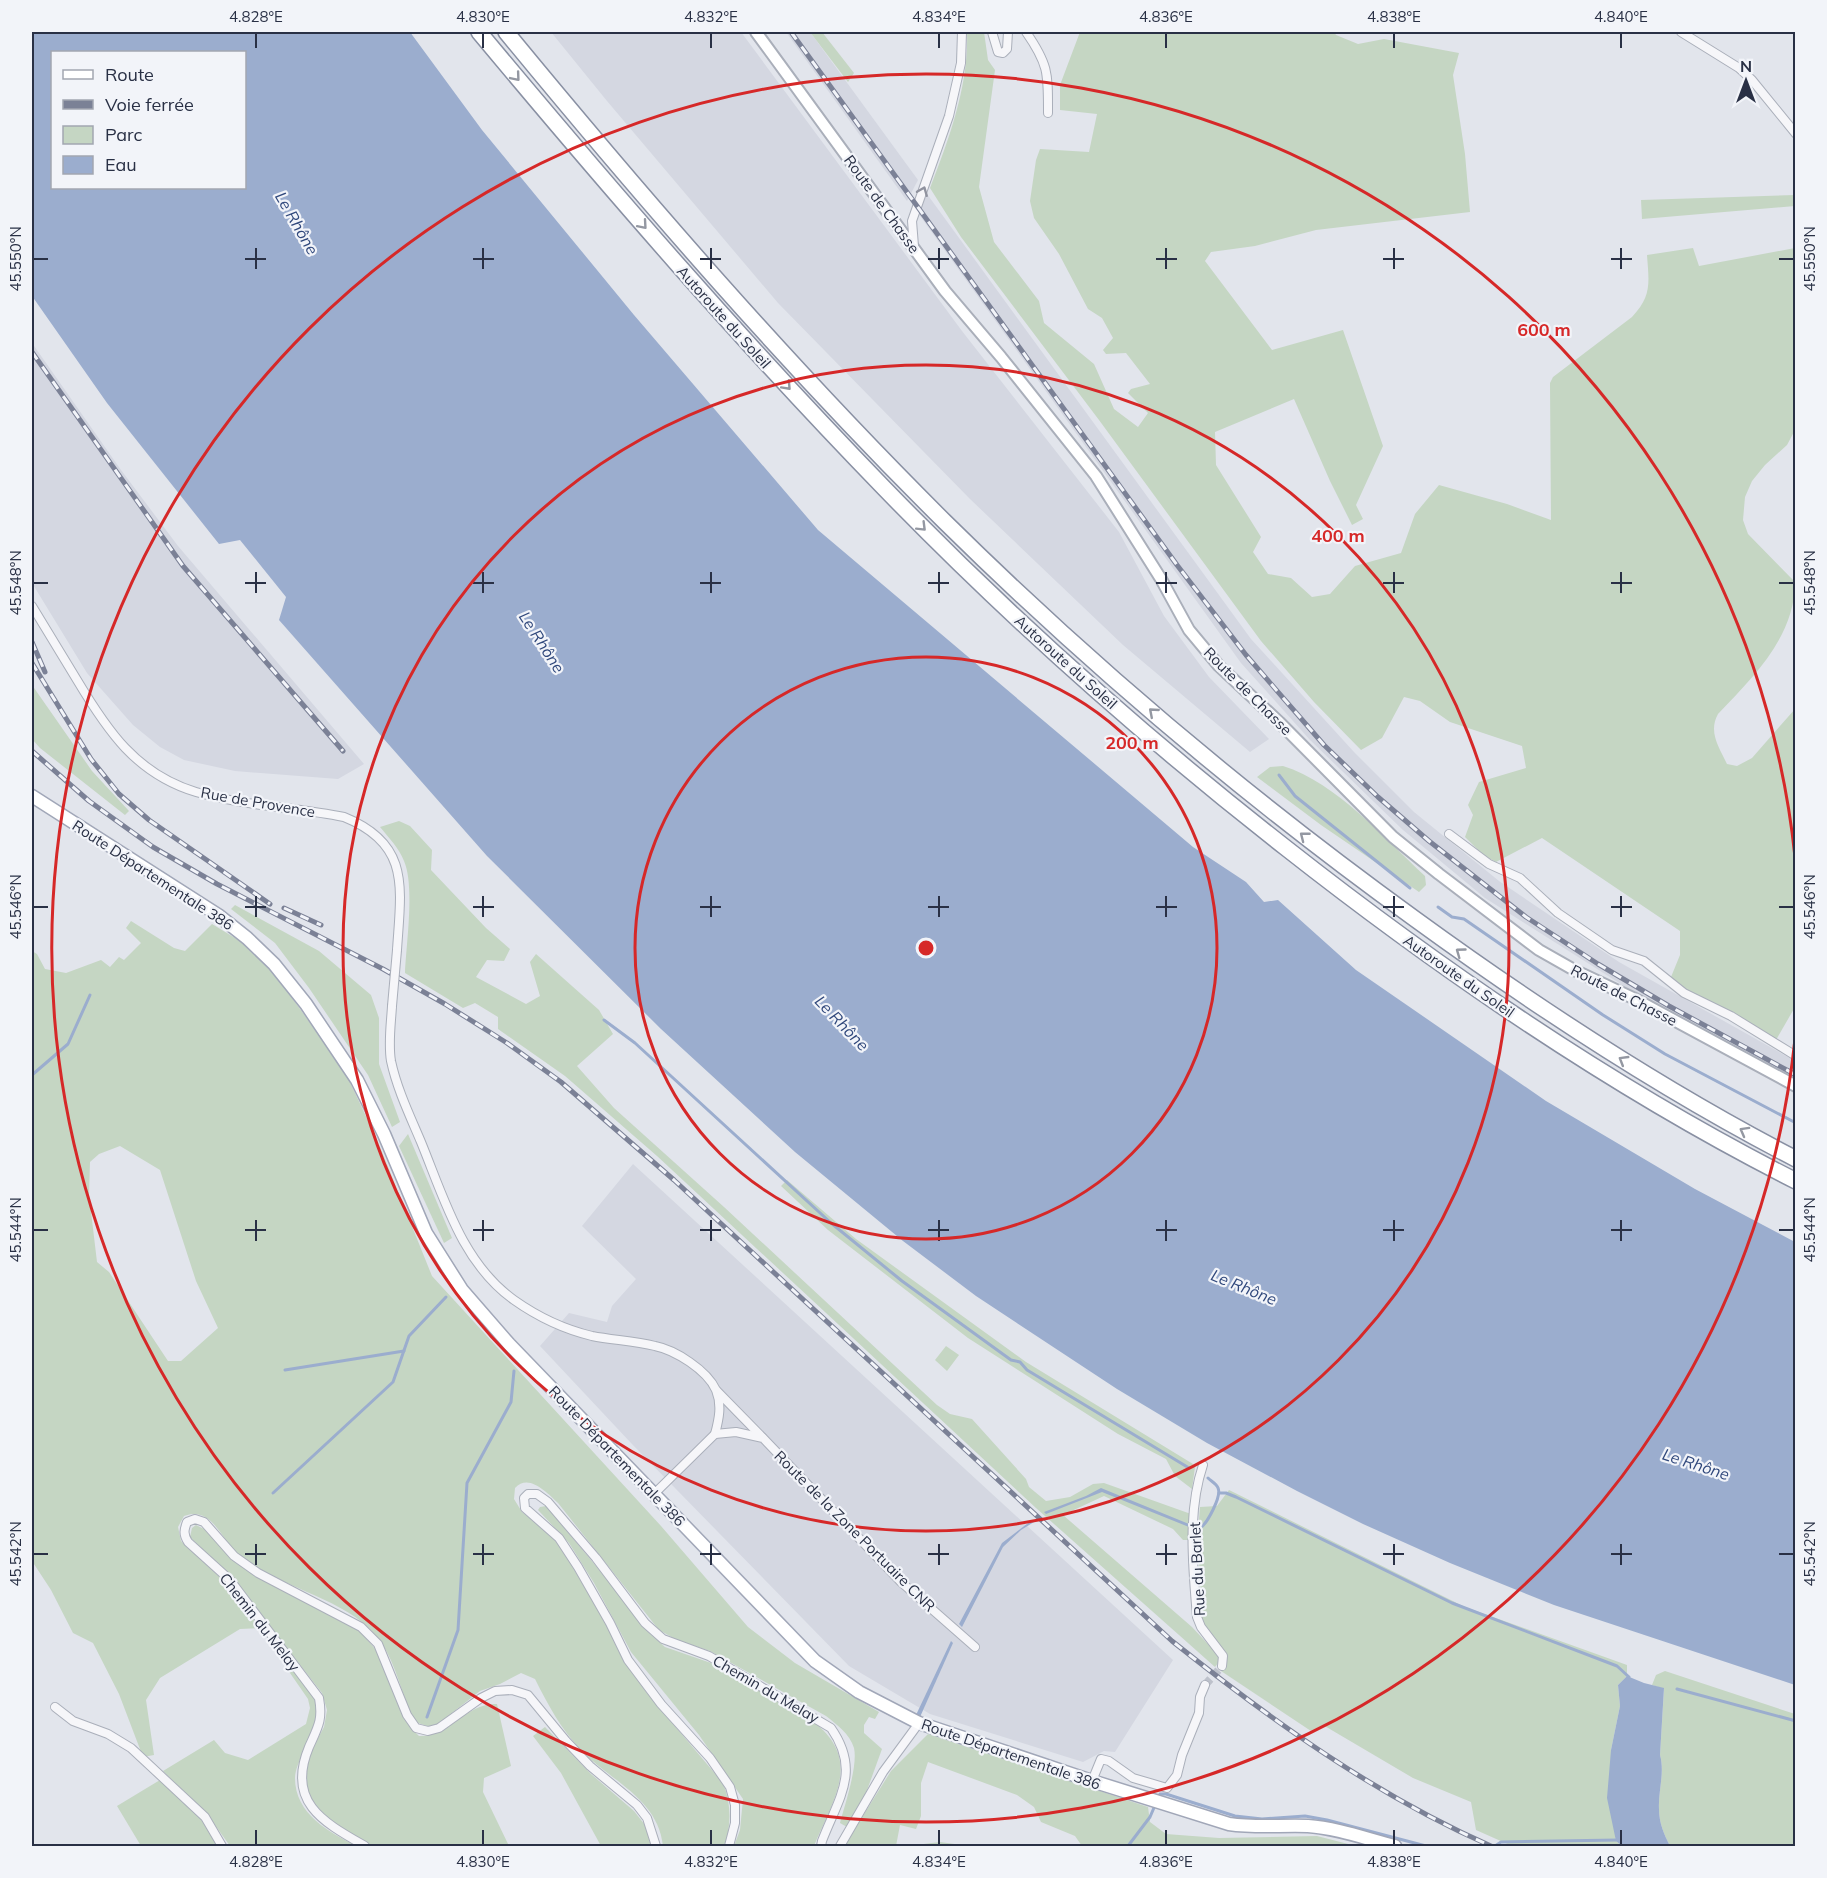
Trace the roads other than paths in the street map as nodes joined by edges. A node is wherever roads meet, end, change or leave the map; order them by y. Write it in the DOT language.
graph roads {
  1 [pos="479,32"];
  2 [pos="506,32"];
  3 [pos="756,32"];
  4 [pos="962,32"];
  5 [pos="992,32"];
  6 [pos="1008,32"];
  7 [pos="1026,32"];
  8 [pos="1681,32"];
  9 [pos="1048,113"];
  10 [pos="1796,134"];
  11 [pos="914,248"];
  12 [pos="32,606"];
  13 [pos="32,796"];
  14 [pos="1449,834"];
  15 [pos="392,1006"];
  16 [pos="1796,1056"];
  17 [pos="1796,1086"];
  18 [pos="1796,1159"];
  19 [pos="1796,1181"];
  20 [pos="717,1392"];
  21 [pos="715,1434"];
  22 [pos="763,1438"];
  23 [pos="1203,1465"];
  24 [pos="654,1494"];
  25 [pos="975,1647"];
  26 [pos="1222,1666"];
  27 [pos="1205,1686"];
  28 [pos="55,1707"];
  29 [pos="919,1723"];
  30 [pos="1092,1781"];
  31 [pos="222,1846"];
  32 [pos="365,1846"];
  33 [pos="656,1846"];
  34 [pos="729,1846"];
  35 [pos="821,1846"];
  36 [pos="840,1846"];
  37 [pos="1395,1846"];
  1 -- 19 [label="highway, Autoroute du Soleil, one-way"];
  18 -- 2 [label="highway, Autoroute du Soleil, one-way"];
  3 -- 11 [label="main road, Route de Chasse"];
  11 -- 4 [label="street, one-way"];
  5 -- 6 [label="street"];
  7 -- 9 [label="street"];
  8 -- 10 [label="street"];
  11 -- 17 [label="main road, Route de Chasse"];
  12 -- 15 [label="street, Rue de Provence, bridge"];
  13 -- 24 [label="main road, Route Départementale 386"];
  14 -- 16 [label="street"];
  15 -- 20 [label="street, Route de la Zone Portuaire CNR"];
  20 -- 21 [label="street"];
  20 -- 22 [label="street, Route de la Zone Portuaire CNR"];
  21 -- 22 [label="street, Route de la Zone Portuaire CNR"];
  21 -- 24 [label="street"];
  22 -- 25 [label="street, Route de la Zone Portuaire CNR"];
  23 -- 26 [label="street, Rue du Barlet"];
  24 -- 29 [label="main road, Route Départementale 386"];
  27 -- 30 [label="street"];
  28 -- 31 [label="street"];
  29 -- 30 [label="main road, Route Départementale 386"];
  29 -- 36 [label="street"];
  30 -- 37 [label="main road, Route Départementale 386"];
  32 -- 33 [label="street, Chemin du Melay"];
  34 -- 35 [label="street, Chemin du Melay"];
}
